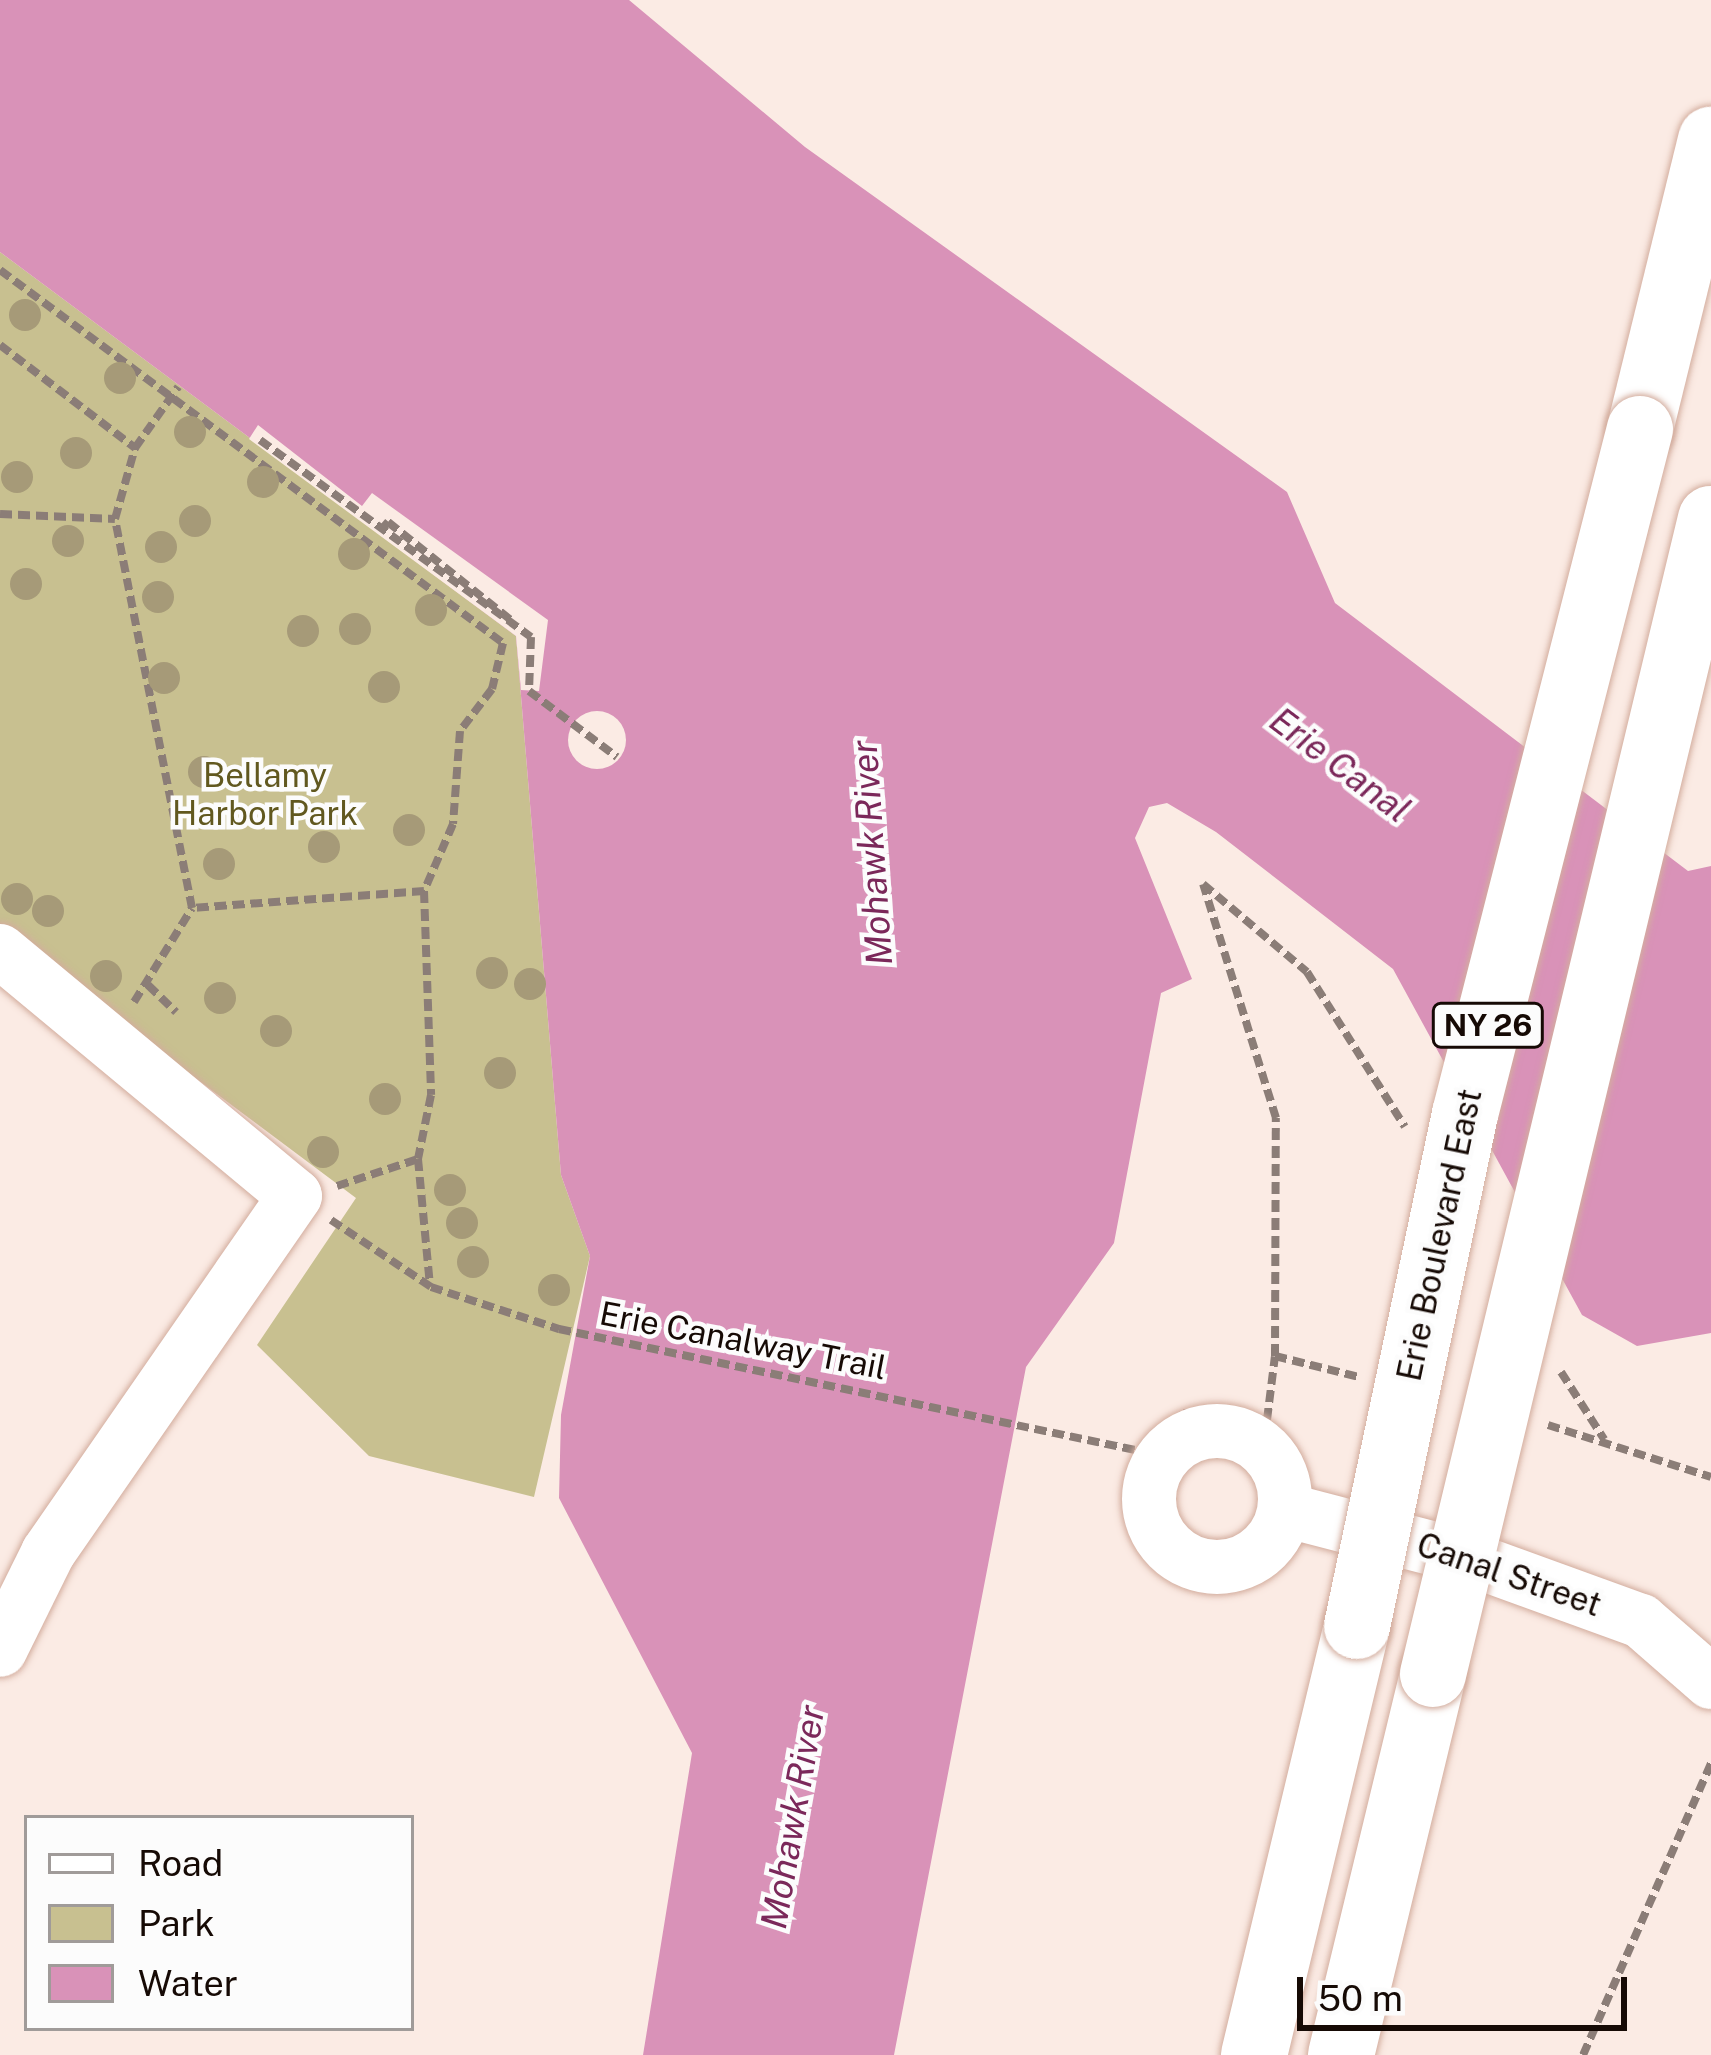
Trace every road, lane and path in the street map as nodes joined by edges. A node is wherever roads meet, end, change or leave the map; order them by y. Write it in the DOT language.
graph roads {
  1 [pos="1711,140"];
  2 [pos="0,270"];
  3 [pos="0,345"];
  4 [pos="178,387"];
  5 [pos="170,398"];
  6 [pos="260,440"];
  7 [pos="135,448"];
  8 [pos="0,514"];
  9 [pos="115,519"];
  10 [pos="1711,519"];
  11 [pos="381,530"];
  12 [pos="466,602"];
  13 [pos="513,622"];
  14 [pos="617,757"];
  15 [pos="424,891"];
  16 [pos="192,908"];
  17 [pos="0,951"];
  18 [pos="148,985"];
  19 [pos="176,1012"];
  20 [pos="108,1037"];
  21 [pos="1419,1148"];
  22 [pos="418,1159"];
  23 [pos="295,1196"];
  24 [pos="430,1287"];
  25 [pos="1275,1356"];
  26 [pos="1555,1361"];
  27 [pos="1174,1434"];
  28 [pos="1604,1439"];
  29 [pos="1285,1510"];
  30 [pos="0,1650"];
  31 [pos="1711,1682"];
  32 [pos="1711,1763"];
  33 [pos="1254,2055"];
  34 [pos="1341,2055"];
  35 [pos="1583,2055"];
  1 -- 33 [label="highway, Erie Boulevard East / NY 26, bridge"];
  2 -- 5 [label="path"];
  3 -- 7 [label="path"];
  4 -- 5 [label="path"];
  5 -- 7 [label="path"];
  5 -- 12 [label="path"];
  6 -- 11 [label="path"];
  7 -- 9 [label="path"];
  8 -- 9 [label="path"];
  9 -- 16 [label="path"];
  10 -- 34 [label="highway, NY 26, bridge"];
  11 -- 12 [label="path"];
  11 -- 13 [label="path"];
  12 -- 13 [label="path"];
  12 -- 15 [label="path"];
  13 -- 14 [label="path"];
  15 -- 16 [label="path"];
  15 -- 22 [label="path"];
  16 -- 18 [label="path"];
  17 -- 20 [label="street"];
  18 -- 19 [label="path"];
  18 -- 20 [label="path"];
  20 -- 23 [label="street"];
  21 -- 25 [label="path"];
  22 -- 23 [label="path"];
  22 -- 24 [label="path"];
  23 -- 24 [label="path, Erie Canalway Trail"];
  23 -- 30 [label="street"];
  24 -- 27 [label="path, Erie Canalway Trail"];
  26 -- 28 [label="path"];
  27 -- 29 [label="street"];
  27 -- 29 [label="street"];
  29 -- 31 [label="street, Canal Street"];
  32 -- 35 [label="path"];
}
